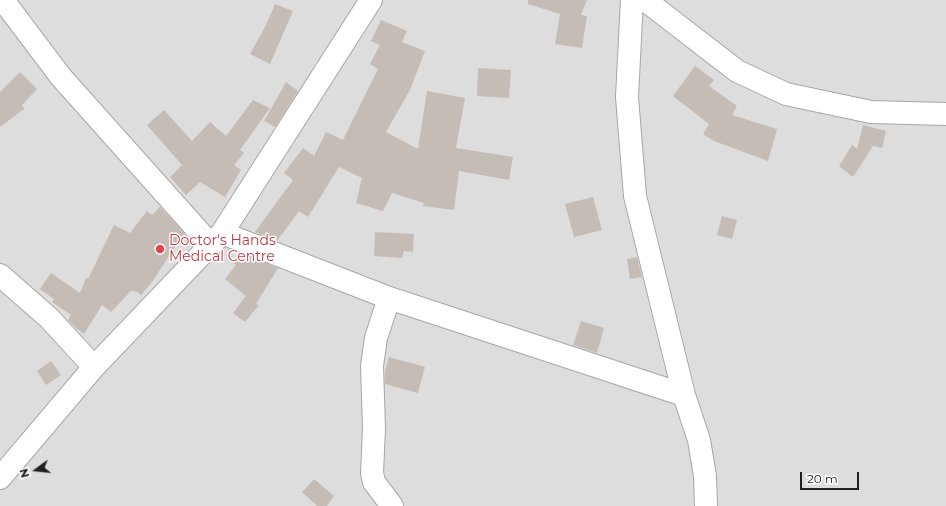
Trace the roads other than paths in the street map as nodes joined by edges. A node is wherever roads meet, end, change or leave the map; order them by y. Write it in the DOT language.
graph roads {
  1 [pos="3,0"];
  2 [pos="371,0"];
  3 [pos="632,0"];
  4 [pos="645,0"];
  5 [pos="946,114"];
  6 [pos="216,239"];
  7 [pos="0,275"];
  8 [pos="389,298"];
  9 [pos="94,367"];
  10 [pos="684,395"];
  11 [pos="0,478"];
  12 [pos="392,506"];
  13 [pos="706,506"];
  1 -- 6 [label="street"];
  2 -- 6 [label="street"];
  3 -- 10 [label="street"];
  4 -- 5 [label="street"];
  6 -- 8 [label="street"];
  6 -- 9 [label="street"];
  7 -- 9 [label="street"];
  8 -- 10 [label="street"];
  8 -- 12 [label="street"];
  9 -- 11 [label="street"];
  10 -- 13 [label="street"];
}
